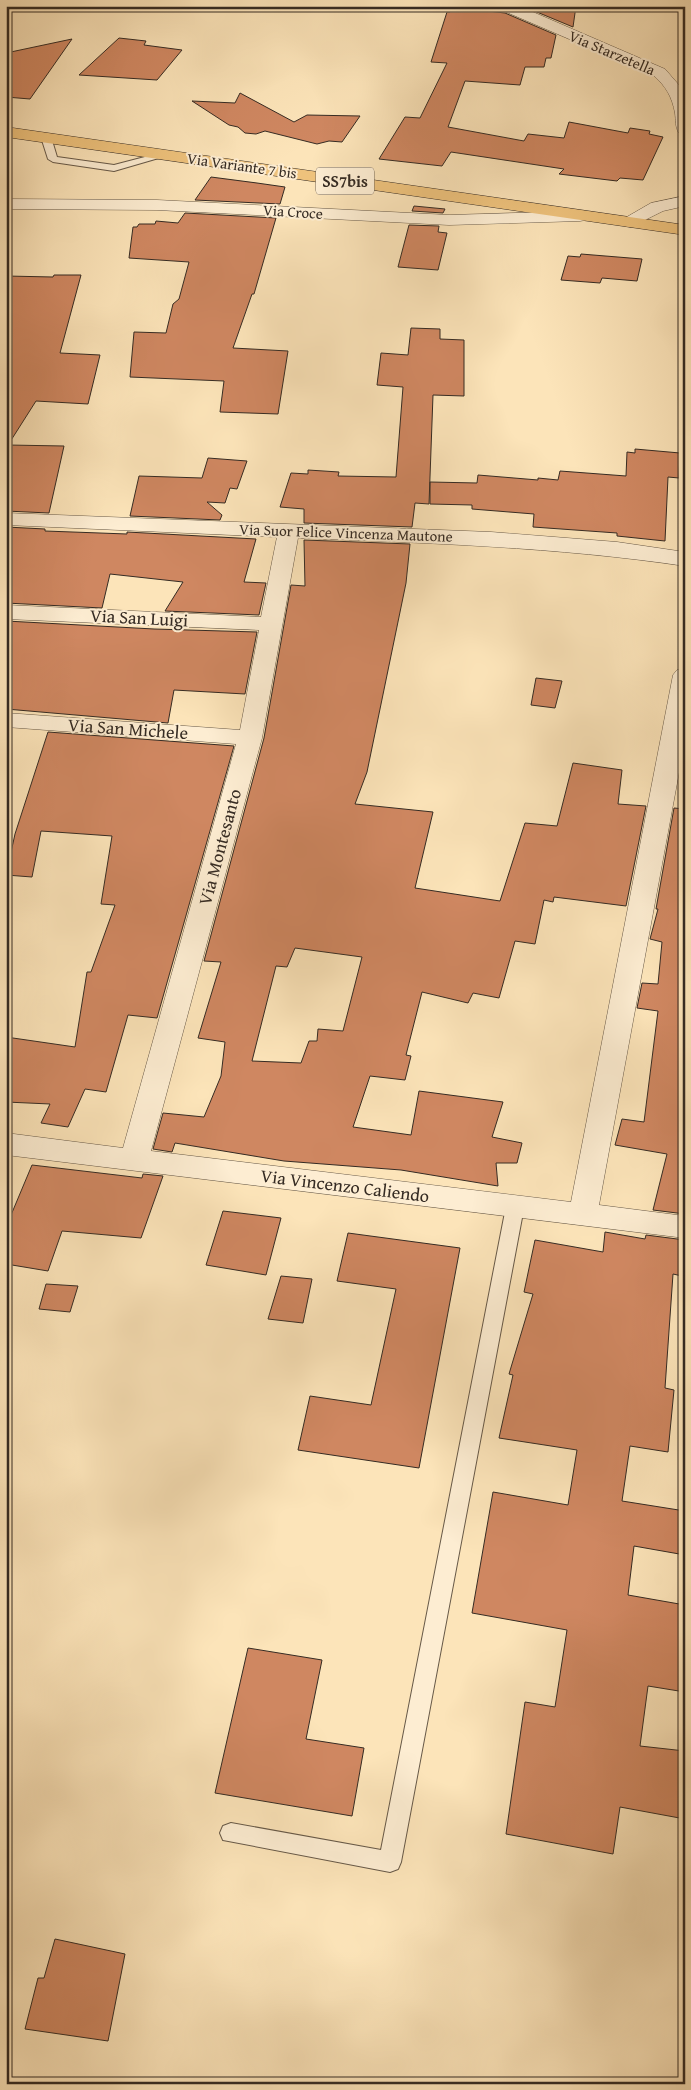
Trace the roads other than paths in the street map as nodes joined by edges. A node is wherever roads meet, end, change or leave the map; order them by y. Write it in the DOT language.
graph roads {
  1 [pos="505,6"];
  2 [pos="685,129"];
  3 [pos="6,132"];
  4 [pos="685,201"];
  5 [pos="6,204"];
  6 [pos="580,216"];
  7 [pos="630,222"];
  8 [pos="685,230"];
  9 [pos="6,519"];
  10 [pos="289,530"];
  11 [pos="685,559"];
  12 [pos="6,612"];
  13 [pos="272,624"];
  14 [pos="685,675"];
  15 [pos="6,720"];
  16 [pos="250,738"];
  17 [pos="676,768"];
  18 [pos="6,1144"];
  19 [pos="134,1160"];
  20 [pos="515,1207"];
  21 [pos="583,1215"];
  22 [pos="685,1227"];
  23 [pos="231,1833"];
  1 -- 2 [label="street, Via Starzetella"];
  3 -- 6 [label="main road, Via Variante 7 bis / SS7bis"];
  4 -- 7 [label="street"];
  5 -- 6 [label="street, Via Croce"];
  6 -- 7 [label="main road, Via Variante 7 bis / SS7bis"];
  7 -- 8 [label="main road, Via Variante 7 bis / SS7bis"];
  9 -- 10 [label="street, Via Suor Felice Vincenza Mautone"];
  10 -- 11 [label="street, Via Suor Felice Vincenza Mautone"];
  10 -- 13 [label="street, Via Montesanto"];
  12 -- 13 [label="street, Via San Luigi"];
  13 -- 16 [label="street, Via Montesanto"];
  14 -- 17 [label="street"];
  15 -- 16 [label="street, Via San Michele"];
  16 -- 19 [label="street, Via Montesanto"];
  17 -- 21 [label="street"];
  18 -- 19 [label="street, Via Vincenzo Caliendo"];
  19 -- 20 [label="street, Via Vincenzo Caliendo"];
  20 -- 21 [label="street, Via Vincenzo Caliendo"];
  20 -- 23 [label="lane"];
  21 -- 22 [label="street, Via Vincenzo Caliendo"];
}
